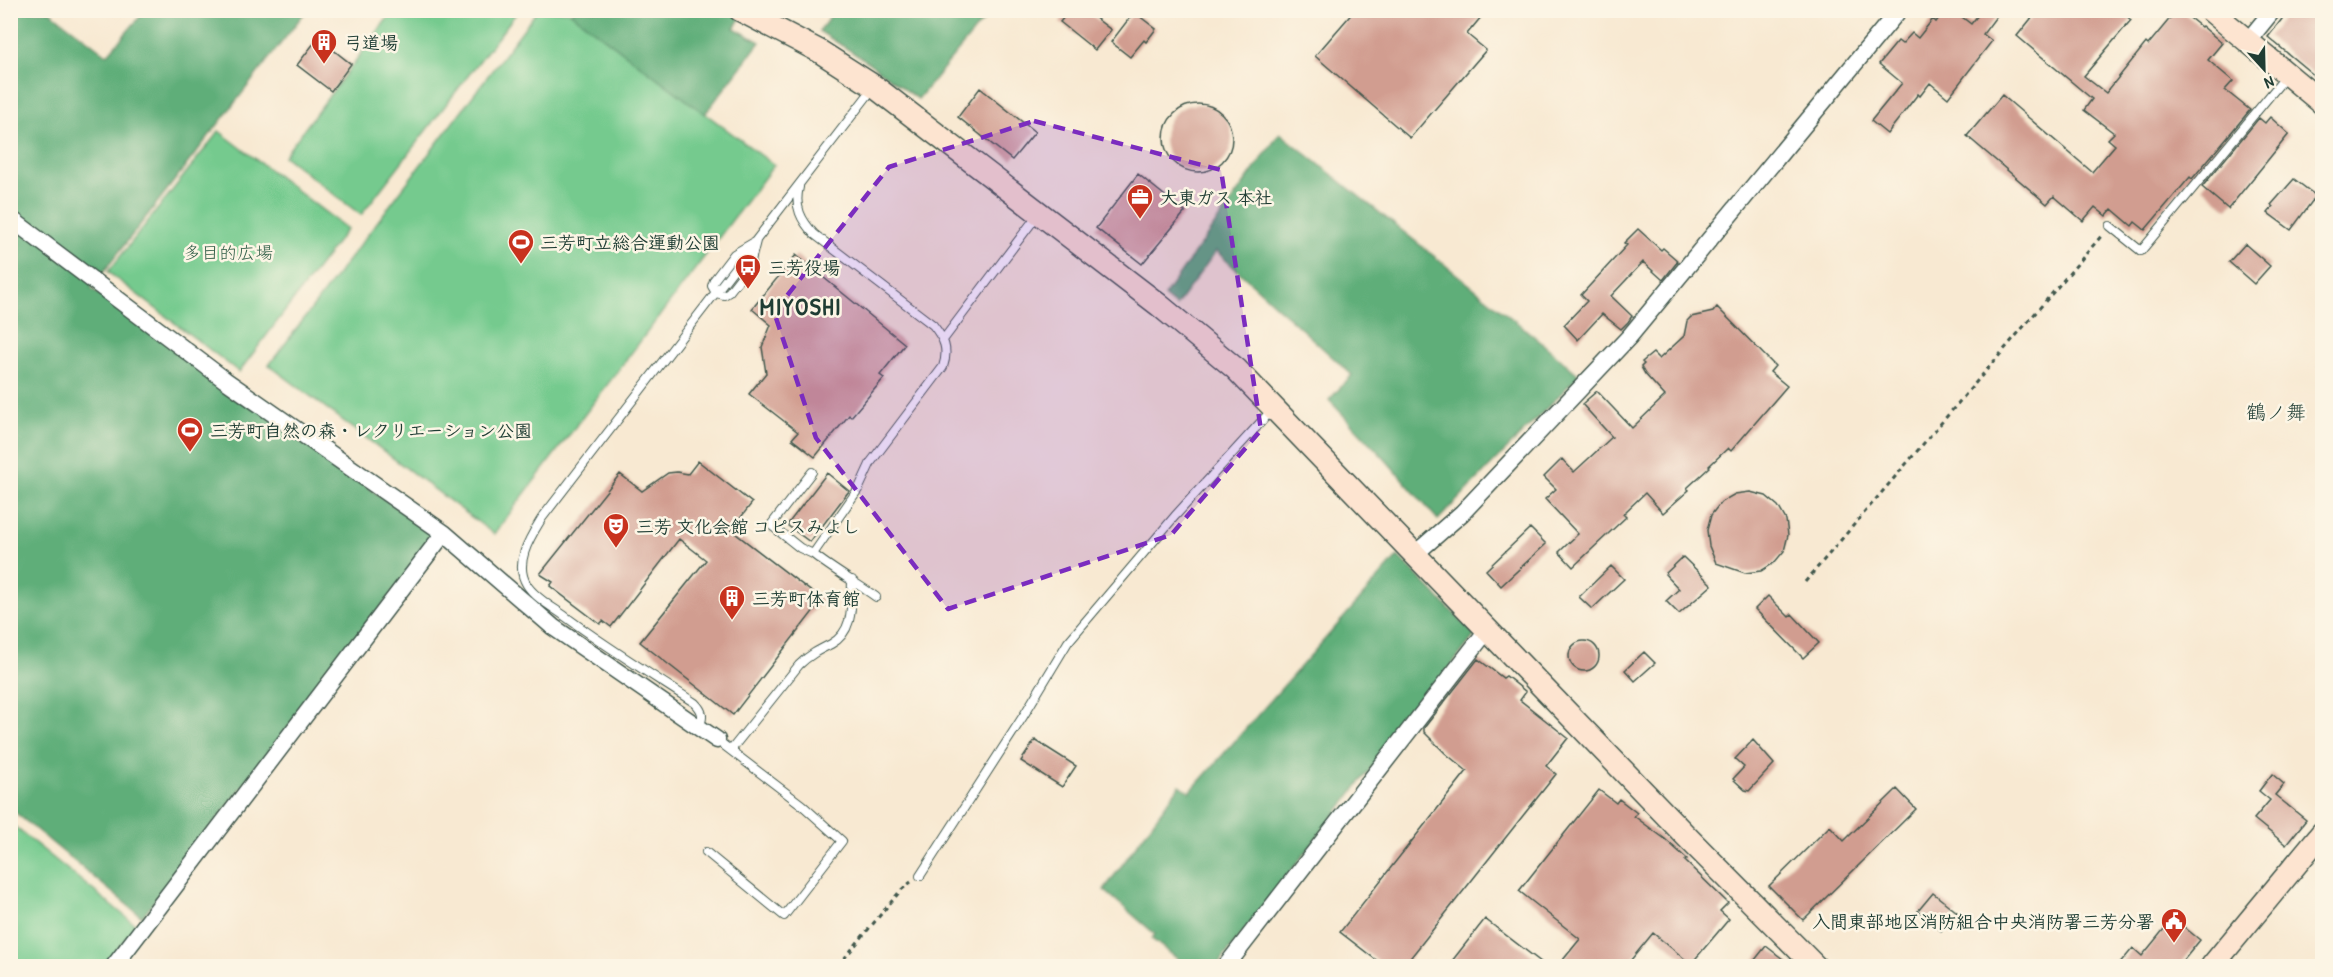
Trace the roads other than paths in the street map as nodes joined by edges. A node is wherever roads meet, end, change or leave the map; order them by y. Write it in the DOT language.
graph roads {
  1 [pos="740,10"];
  2 [pos="1899,10"];
  3 [pos="2210,10"];
  4 [pos="2273,10"];
  5 [pos="2247,42"];
  6 [pos="2287,75"];
  7 [pos="875,87"];
  8 [pos="2322,103"];
  9 [pos="800,184"];
  10 [pos="1040,213"];
  11 [pos="10,218"];
  12 [pos="2110,226"];
  13 [pos="943,340"];
  14 [pos="1274,407"];
  15 [pos="812,472"];
  16 [pos="444,533"];
  17 [pos="813,554"];
  18 [pos="1415,554"];
  19 [pos="852,580"];
  20 [pos="876,597"];
  21 [pos="1488,629"];
  22 [pos="699,727"];
  23 [pos="717,740"];
  24 [pos="731,750"];
  25 [pos="2322,833"];
  26 [pos="706,852"];
  27 [pos="920,876"];
  28 [pos="114,966"];
  29 [pos="1226,966"];
  30 [pos="1815,966"];
  31 [pos="2212,966"];
  1 -- 7 [label="street"];
  2 -- 18 [label="street"];
  3 -- 5 [label="street"];
  4 -- 5 [label="street"];
  5 -- 6 [label="street"];
  6 -- 8 [label="street"];
  6 -- 12 [label="lane"];
  7 -- 9 [label="lane"];
  7 -- 10 [label="street"];
  9 -- 13 [label="lane"];
  9 -- 22 [label="lane"];
  10 -- 13 [label="lane"];
  10 -- 14 [label="street"];
  11 -- 16 [label="street"];
  13 -- 17 [label="lane"];
  14 -- 18 [label="street"];
  14 -- 27 [label="lane"];
  15 -- 17 [label="lane"];
  16 -- 22 [label="street"];
  16 -- 28 [label="street"];
  17 -- 19 [label="lane"];
  18 -- 21 [label="street"];
  19 -- 20 [label="lane"];
  19 -- 24 [label="lane"];
  21 -- 29 [label="street"];
  21 -- 30 [label="street"];
  22 -- 23 [label="street"];
  23 -- 24 [label="lane"];
  24 -- 26 [label="lane"];
  25 -- 31 [label="street"];
}
